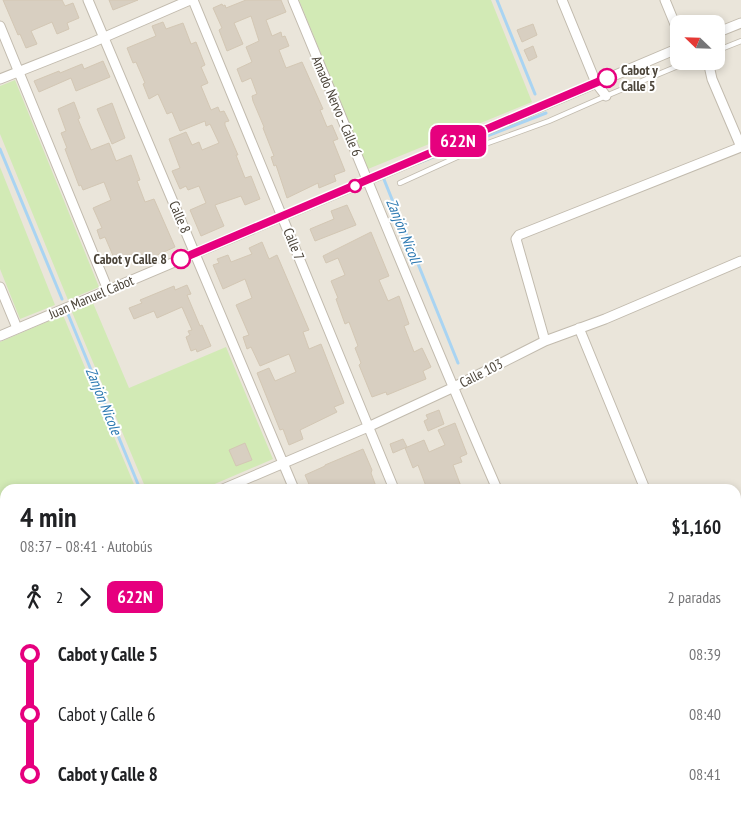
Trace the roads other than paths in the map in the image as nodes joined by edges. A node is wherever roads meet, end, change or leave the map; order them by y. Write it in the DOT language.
graph roads {
  1 [pos="88,0"];
  2 [pos="192,0"];
  3 [pos="293,0"];
  4 [pos="562,0"];
  5 [pos="665,0"];
  6 [pos="671,15"];
  7 [pos="741,23"];
  8 [pos="0,26"];
  9 [pos="725,29"];
  10 [pos="104,38"];
  11 [pos="741,41"];
  12 [pos="725,47"];
  13 [pos="670,52"];
  14 [pos="670,69"];
  15 [pos="710,70"];
  16 [pos="18,72"];
  17 [pos="0,79"];
  18 [pos="596,83"];
  19 [pos="606,96"];
  20 [pos="741,147"];
  21 [pos="368,179"];
  22 [pos="400,183"];
  23 [pos="282,216"];
  24 [pos="195,253"];
  25 [pos="741,261"];
  26 [pos="0,287"];
  27 [pos="108,290"];
  28 [pos="17,328"];
  29 [pos="579,328"];
  30 [pos="0,336"];
  31 [pos="545,341"];
  32 [pos="452,388"];
  33 [pos="368,427"];
  34 [pos="284,462"];
  35 [pos="234,484"];
  36 [pos="292,484"];
  37 [pos="392,484"];
  38 [pos="495,484"];
  39 [pos="643,484"];
  1 -- 10 [label="street, Calle 8"];
  2 -- 10 [label="street"];
  2 -- 23 [label="street, Calle 7"];
  3 -- 21 [label="street, Amado Nervo - Calle 6"];
  4 -- 18 [label="street"];
  5 -- 6 [label="street"];
  7 -- 9 [label="street"];
  8 -- 16 [label="street"];
  10 -- 16 [label="street"];
  10 -- 24 [label="street, Calle 8"];
  11 -- 12 [label="lane"];
  13 -- 18 [label="street, Juan Manuel Cabot"];
  14 -- 19 [label="lane"];
  15 -- 20 [label="street"];
  16 -- 17 [label="street"];
  16 -- 27 [label="street"];
  18 -- 19 [label="street"];
  18 -- 21 [label="street, Juan Manuel Cabot"];
  19 -- 22 [label="lane"];
  20 -- 31 [label="street"];
  21 -- 23 [label="street, Juan Manuel Cabot"];
  21 -- 32 [label="street, Amado Nervo - Calle 6"];
  23 -- 24 [label="street, Juan Manuel Cabot"];
  23 -- 33 [label="street, Calle 7"];
  24 -- 27 [label="street, Juan Manuel Cabot"];
  24 -- 34 [label="street, Calle 8"];
  25 -- 29 [label="street, Calle 103"];
  26 -- 28 [label="street"];
  27 -- 28 [label="street, Juan Manuel Cabot"];
  28 -- 30 [label="street, Juan Manuel Cabot"];
  29 -- 31 [label="street, Calle 103"];
  29 -- 39 [label="street"];
  31 -- 32 [label="street, Calle 103"];
  32 -- 33 [label="street, Calle 103"];
  32 -- 38 [label="street, Amado Nervo - Calle 6"];
  33 -- 34 [label="street, Calle 103"];
  33 -- 37 [label="street, Calle 7"];
  34 -- 35 [label="street, Calle 103"];
  34 -- 36 [label="street, Calle 8"];
}
